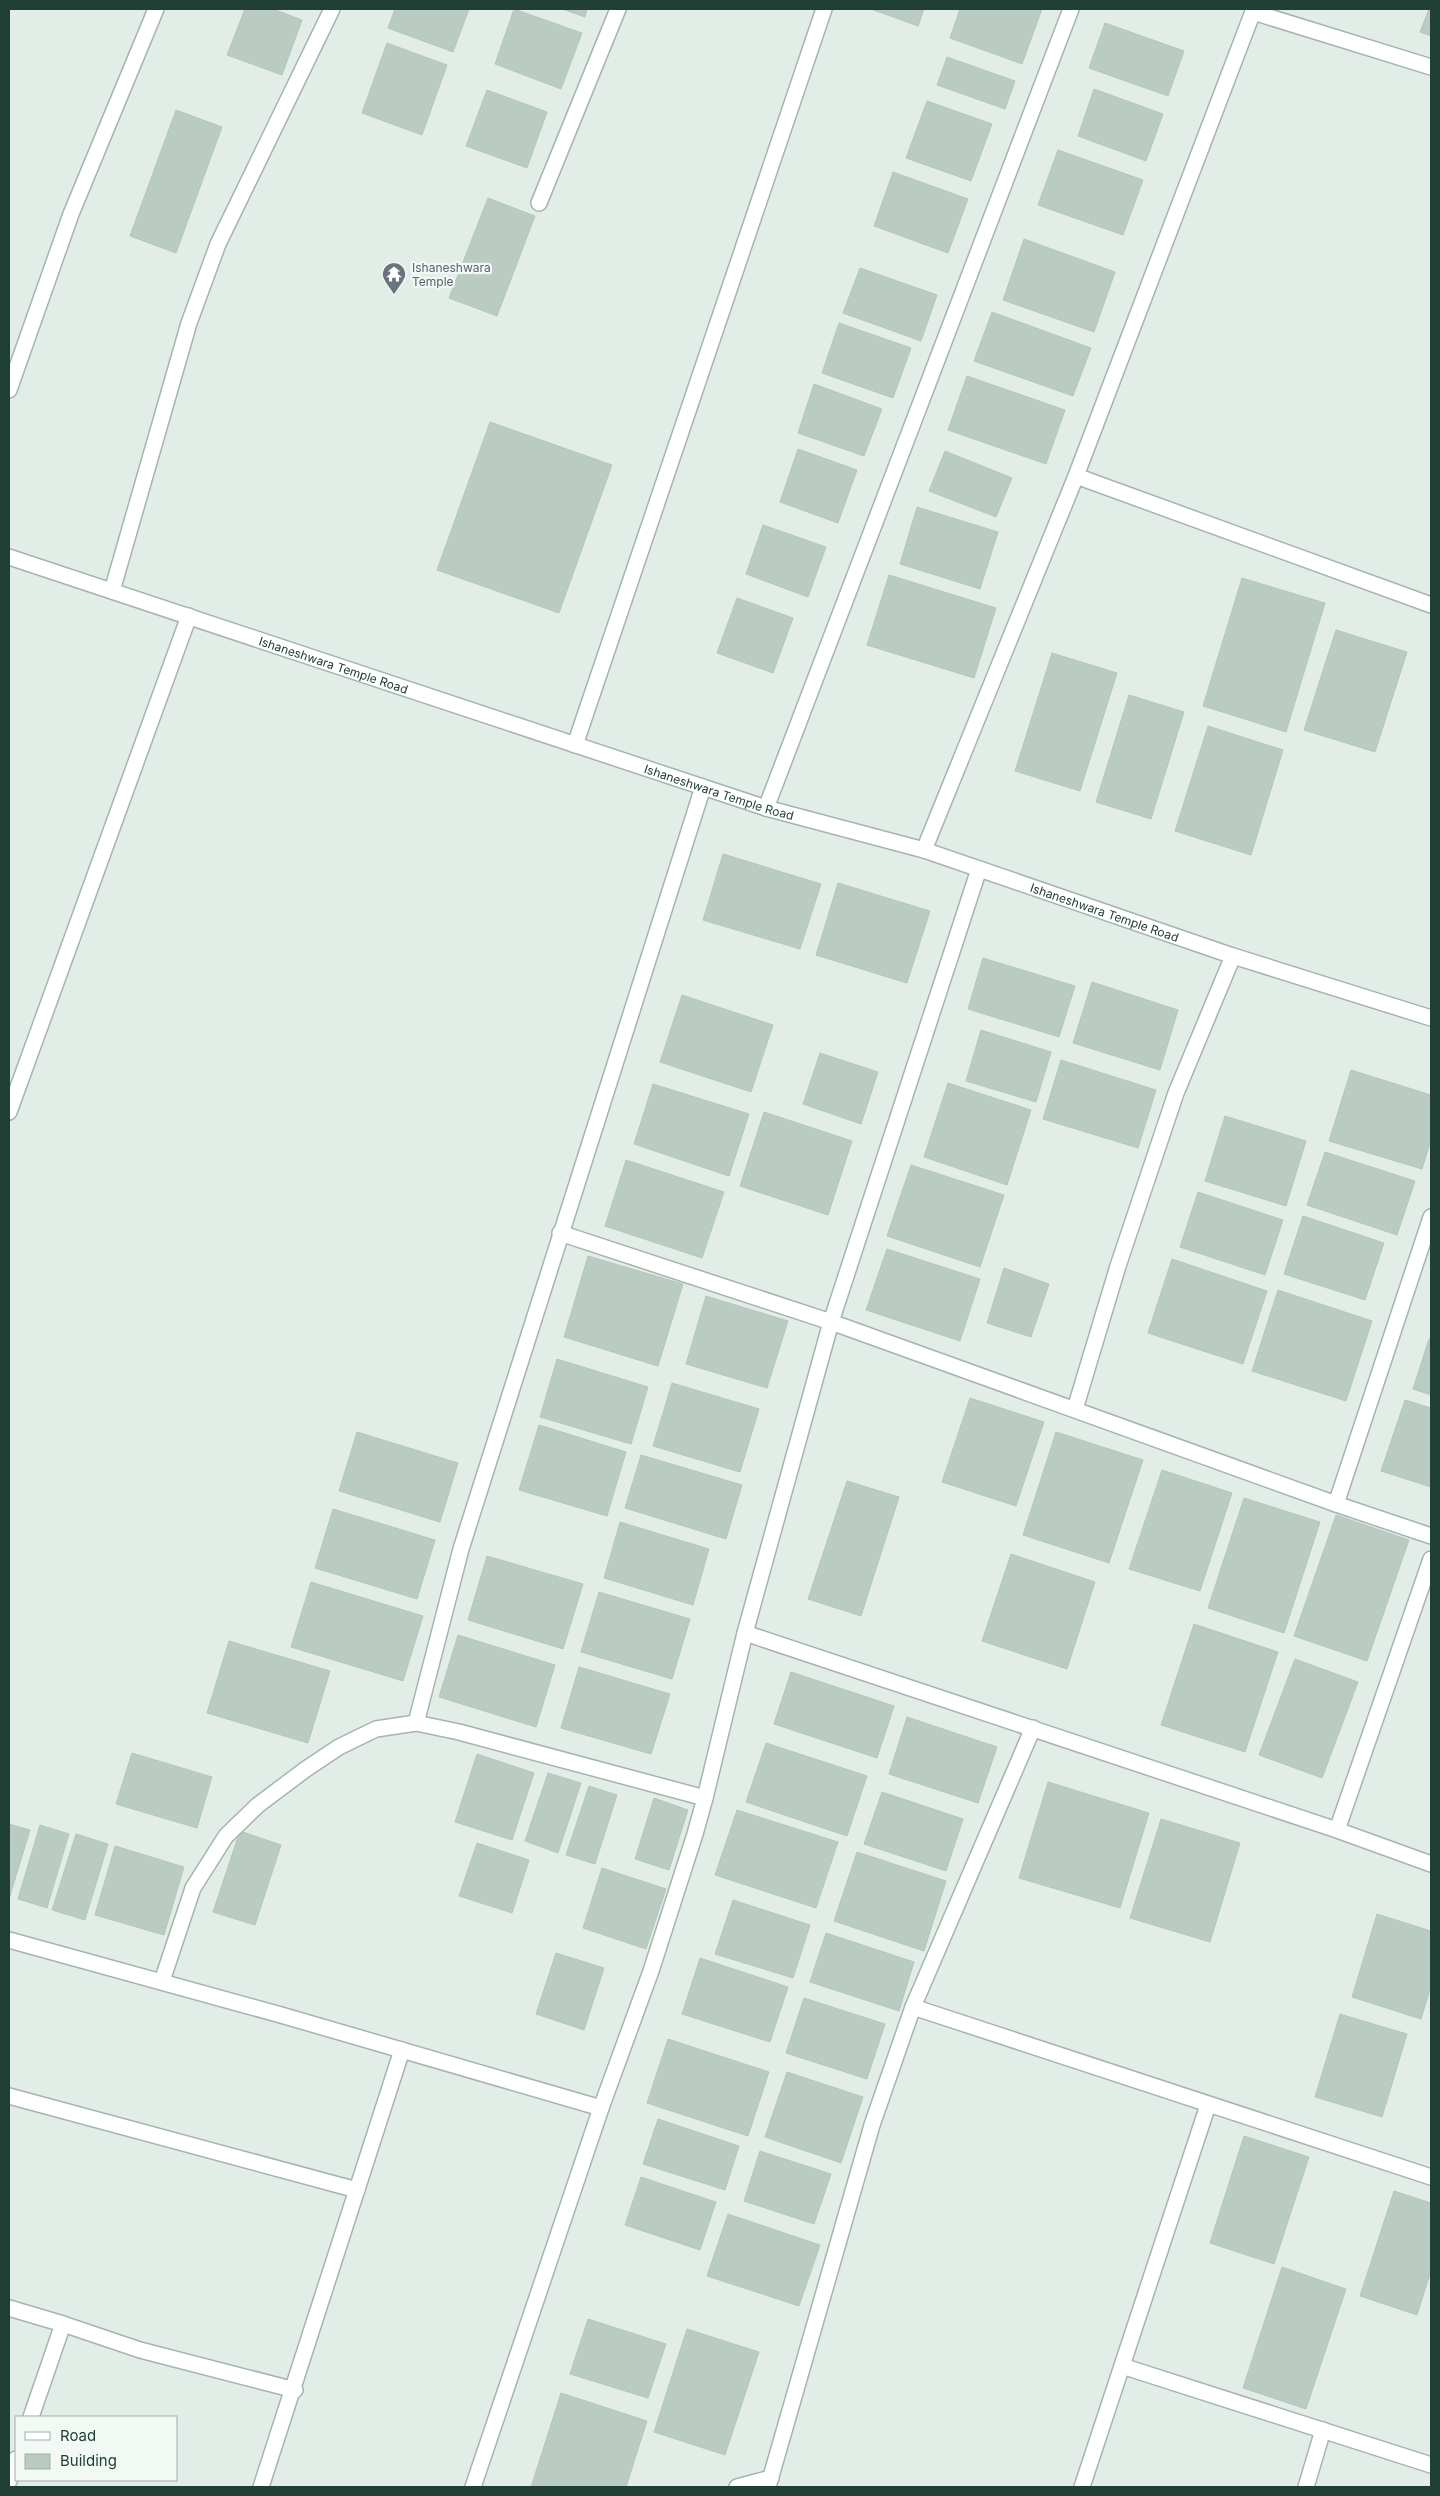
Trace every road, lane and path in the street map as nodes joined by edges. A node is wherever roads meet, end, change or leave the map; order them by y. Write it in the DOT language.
graph roads {
  1 [pos="156,9"];
  2 [pos="332,9"];
  3 [pos="618,9"];
  4 [pos="824,9"];
  5 [pos="1071,9"];
  6 [pos="1254,10"];
  7 [pos="1431,67"];
  8 [pos="539,203"];
  9 [pos="9,390"];
  10 [pos="1076,476"];
  11 [pos="9,557"];
  12 [pos="112,591"];
  13 [pos="1431,605"];
  14 [pos="188,616"];
  15 [pos="575,745"];
  16 [pos="702,787"];
  17 [pos="766,808"];
  18 [pos="924,850"];
  19 [pos="979,869"];
  20 [pos="1233,956"];
  21 [pos="1431,1018"];
  22 [pos="9,1112"];
  23 [pos="1431,1217"];
  24 [pos="560,1233"];
  25 [pos="831,1322"];
  26 [pos="1075,1409"];
  27 [pos="1336,1504"];
  28 [pos="1431,1536"];
  29 [pos="1431,1560"];
  30 [pos="745,1633"];
  31 [pos="416,1723"];
  32 [pos="1033,1728"];
  33 [pos="706,1798"];
  34 [pos="1337,1830"];
  35 [pos="1431,1864"];
  36 [pos="9,1940"];
  37 [pos="162,1981"];
  38 [pos="912,2007"];
  39 [pos="402,2050"];
  40 [pos="9,2096"];
  41 [pos="1208,2105"];
  42 [pos="601,2108"];
  43 [pos="1431,2177"];
  44 [pos="357,2190"];
  45 [pos="9,2308"];
  46 [pos="63,2324"];
  47 [pos="1122,2366"];
  48 [pos="295,2390"];
  49 [pos="31,2416"];
  50 [pos="1323,2430"];
  51 [pos="15,2462"];
  52 [pos="1431,2465"];
  53 [pos="9,2480"];
  54 [pos="769,2482"];
  55 [pos="262,2487"];
  56 [pos="473,2487"];
  57 [pos="737,2487"];
  58 [pos="1082,2487"];
  59 [pos="1306,2487"];
  1 -- 9 [label="street"];
  2 -- 12 [label="street"];
  3 -- 8 [label="street"];
  4 -- 15 [label="street"];
  5 -- 17 [label="street"];
  6 -- 7 [label="street"];
  6 -- 10 [label="street"];
  10 -- 13 [label="street"];
  10 -- 18 [label="street"];
  11 -- 12 [label="street, Ishaneshwara Temple Road"];
  12 -- 14 [label="street, Ishaneshwara Temple Road"];
  14 -- 15 [label="street, Ishaneshwara Temple Road"];
  14 -- 22 [label="street"];
  15 -- 16 [label="street, Ishaneshwara Temple Road"];
  16 -- 17 [label="street, Ishaneshwara Temple Road"];
  16 -- 24 [label="street"];
  17 -- 18 [label="street, Ishaneshwara Temple Road"];
  18 -- 19 [label="street, Ishaneshwara Temple Road"];
  19 -- 20 [label="street, Ishaneshwara Temple Road"];
  19 -- 25 [label="street"];
  20 -- 21 [label="street, Ishaneshwara Temple Road"];
  20 -- 26 [label="street"];
  23 -- 27 [label="street"];
  24 -- 25 [label="street"];
  24 -- 31 [label="street"];
  25 -- 26 [label="street"];
  25 -- 30 [label="street"];
  26 -- 27 [label="street"];
  27 -- 28 [label="street"];
  29 -- 34 [label="street"];
  30 -- 32 [label="street"];
  30 -- 33 [label="street"];
  31 -- 33 [label="street"];
  31 -- 37 [label="street"];
  32 -- 34 [label="street"];
  32 -- 38 [label="street"];
  33 -- 42 [label="street"];
  34 -- 35 [label="street"];
  36 -- 37 [label="street"];
  37 -- 39 [label="street"];
  38 -- 41 [label="street"];
  38 -- 54 [label="street"];
  39 -- 42 [label="street"];
  39 -- 44 [label="street"];
  40 -- 44 [label="street"];
  41 -- 43 [label="street"];
  41 -- 47 [label="street"];
  42 -- 56 [label="street"];
  44 -- 48 [label="street"];
  45 -- 46 [label="street"];
  46 -- 48 [label="street"];
  46 -- 49 [label="street"];
  47 -- 50 [label="street"];
  47 -- 58 [label="street"];
  48 -- 55 [label="street"];
  50 -- 52 [label="street"];
  50 -- 59 [label="street"];
  51 -- 53 [label="street"];
  54 -- 57 [label="street"];
}
